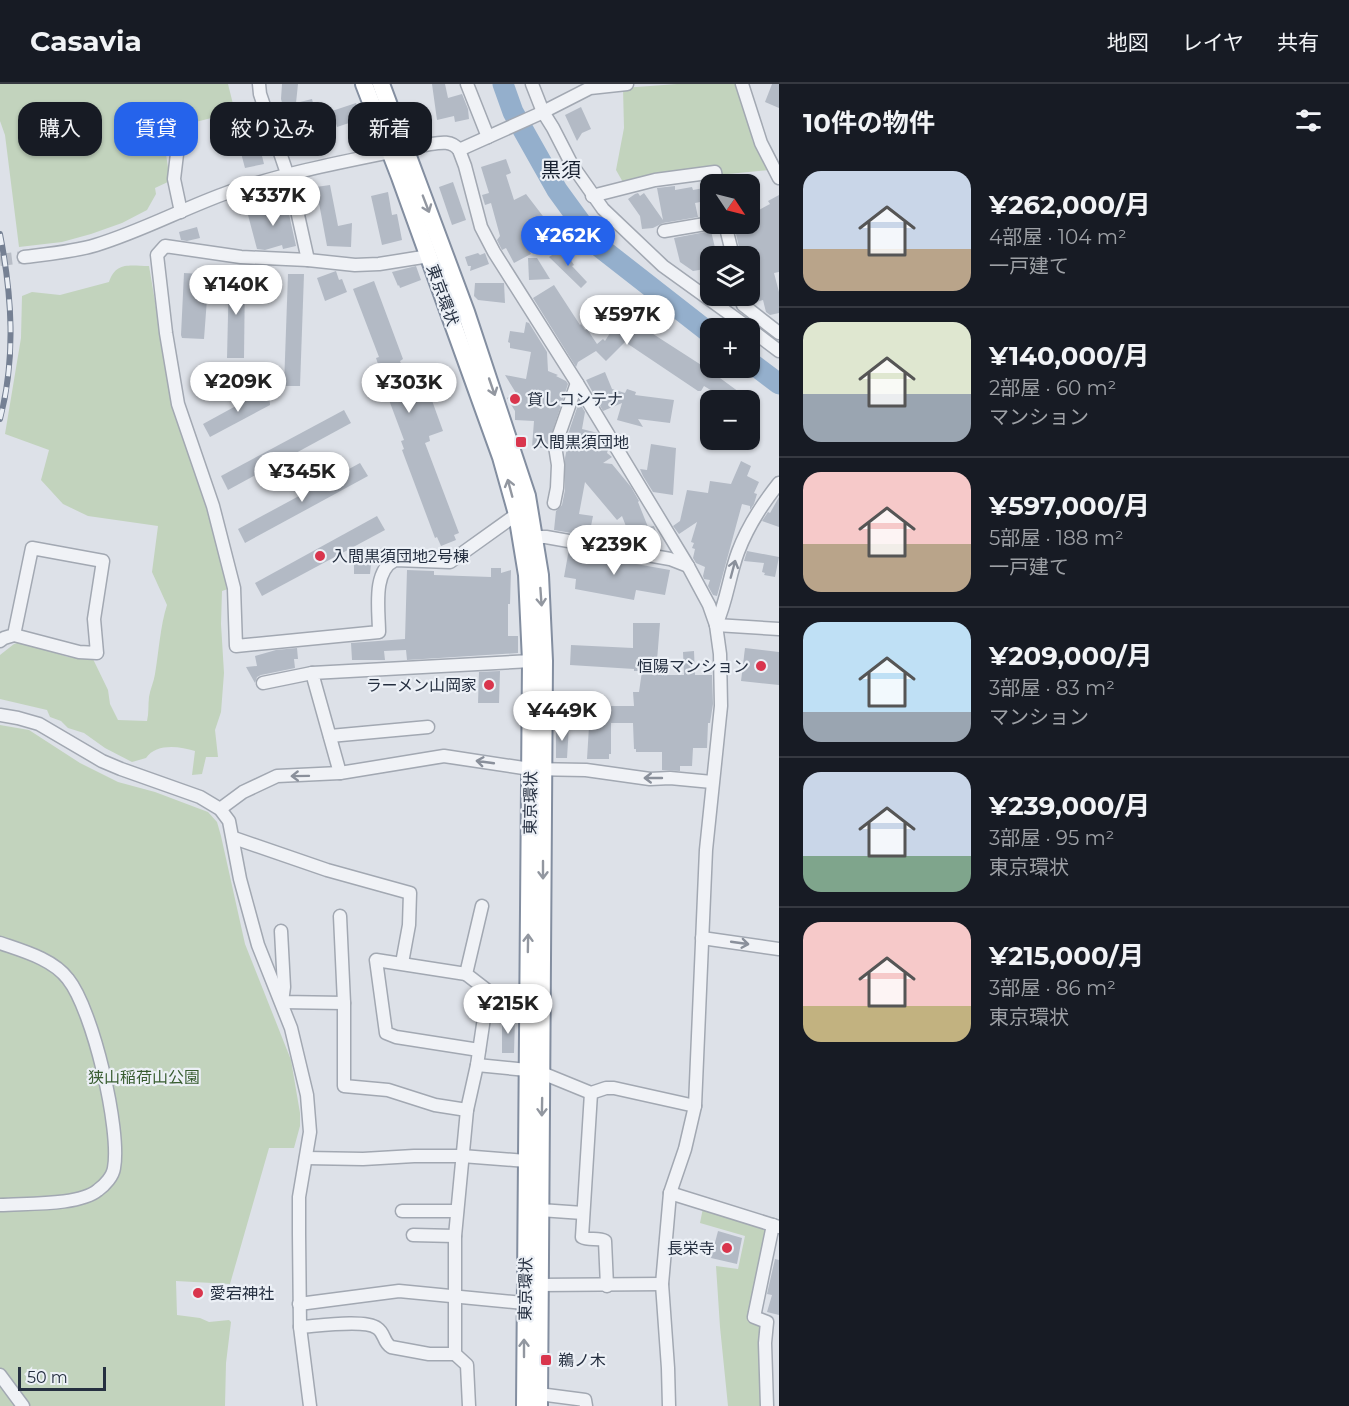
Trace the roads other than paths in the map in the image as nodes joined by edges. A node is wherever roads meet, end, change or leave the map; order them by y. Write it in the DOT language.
graph roads {
  1 [pos="259,84"];
  2 [pos="364,84"];
  3 [pos="381,84"];
  4 [pos="467,84"];
  5 [pos="532,84"];
  6 [pos="627,84"];
  7 [pos="742,84"];
  8 [pos="589,86"];
  9 [pos="373,102"];
  10 [pos="386,102"];
  11 [pos="541,113"];
  12 [pos="488,137"];
  13 [pos="432,145"];
  14 [pos="459,150"];
  15 [pos="177,156"];
  16 [pos="374,156"];
  17 [pos="399,156"];
  18 [pos="400,156"];
  19 [pos="287,174"];
  20 [pos="715,174"];
  21 [pos="779,178"];
  22 [pos="592,196"];
  23 [pos="181,212"];
  24 [pos="700,224"];
  25 [pos="664,231"];
  26 [pos="429,256"];
  27 [pos="24,257"];
  28 [pos="308,260"];
  29 [pos="745,306"];
  30 [pos="735,318"];
  31 [pos="779,333"];
  32 [pos="760,337"];
  33 [pos="779,351"];
  34 [pos="577,383"];
  35 [pos="779,483"];
  36 [pos="554,504"];
  37 [pos="517,514"];
  38 [pos="535,537"];
  39 [pos="688,566"];
  40 [pos="716,625"];
  41 [pos="779,629"];
  42 [pos="14,635"];
  43 [pos="0,641"];
  44 [pos="531,661"];
  45 [pos="312,673"];
  46 [pos="263,682"];
  47 [pos="0,715"];
  48 [pos="428,727"];
  49 [pos="330,736"];
  50 [pos="536,769"];
  51 [pos="340,773"];
  52 [pos="712,782"];
  53 [pos="220,809"];
  54 [pos="234,838"];
  55 [pos="482,906"];
  56 [pos="340,916"];
  57 [pos="281,931"];
  58 [pos="702,938"];
  59 [pos="0,944"];
  60 [pos="779,949"];
  61 [pos="402,963"];
  62 [pos="466,974"];
  63 [pos="282,1002"];
  64 [pos="344,1003"];
  65 [pos="479,1050"];
  66 [pos="477,1065"];
  67 [pos="534,1072"];
  68 [pos="591,1093"];
  69 [pos="694,1106"];
  70 [pos="467,1110"];
  71 [pos="462,1156"];
  72 [pos="306,1158"];
  73 [pos="526,1161"];
  74 [pos="670,1193"];
  75 [pos="0,1206"];
  76 [pos="457,1210"];
  77 [pos="540,1210"];
  78 [pos="402,1211"];
  79 [pos="583,1213"];
  80 [pos="776,1226"];
  81 [pos="412,1235"];
  82 [pos="455,1236"];
  83 [pos="662,1284"];
  84 [pos="539,1285"];
  85 [pos="607,1286"];
  86 [pos="453,1296"];
  87 [pos="299,1304"];
  88 [pos="531,1304"];
  89 [pos="300,1327"];
  90 [pos="455,1354"];
  91 [pos="0,1375"];
  92 [pos="539,1400"];
  93 [pos="22,1406"];
  94 [pos="310,1406"];
  95 [pos="469,1406"];
  96 [pos="525,1406"];
  97 [pos="586,1406"];
  98 [pos="669,1406"];
  99 [pos="767,1406"];
  1 -- 19 [label="street"];
  2 -- 9 [label="highway, 東京環状"];
  3 -- 10 [label="highway, 東京環状"];
  4 -- 12 [label="street"];
  5 -- 11 [label="street"];
  6 -- 8 [label="street"];
  7 -- 21 [label="street"];
  8 -- 11 [label="street"];
  11 -- 12 [label="street"];
  11 -- 22 [label="street"];
  12 -- 14 [label="street"];
  13 -- 14 [label="street"];
  14 -- 34 [label="street"];
  15 -- 23 [label="street"];
  16 -- 19 [label="street"];
  17 -- 26 [label="highway, 東京環状"];
  18 -- 38 [label="highway, 東京環状, one-way"];
  19 -- 23 [label="street"];
  19 -- 28 [label="street"];
  20 -- 22 [label="street"];
  22 -- 30 [label="street"];
  23 -- 27 [label="street"];
  24 -- 25 [label="street"];
  26 -- 28 [label="street"];
  37 -- 26 [label="highway, 東京環状, one-way"];
  28 -- 37 [label="street"];
  29 -- 31 [label="street"];
  32 -- 33 [label="street"];
  34 -- 36 [label="street"];
  34 -- 39 [label="street"];
  40 -- 35 [label="street, one-way"];
  37 -- 44 [label="highway, 東京環状"];
  38 -- 39 [label="street"];
  38 -- 50 [label="highway, 東京環状, one-way"];
  39 -- 40 [label="street"];
  40 -- 41 [label="street"];
  40 -- 52 [label="street"];
  42 -- 42 [label="street"];
  42 -- 43 [label="street"];
  44 -- 45 [label="street"];
  44 -- 50 [label="highway, 東京環状"];
  45 -- 46 [label="street"];
  45 -- 49 [label="street"];
  47 -- 53 [label="street"];
  48 -- 49 [label="street"];
  49 -- 51 [label="street"];
  50 -- 51 [label="street, one-way"];
  52 -- 50 [label="street, one-way"];
  50 -- 67 [label="highway, 東京環状"];
  51 -- 53 [label="street, one-way"];
  52 -- 58 [label="street"];
  53 -- 54 [label="street"];
  54 -- 61 [label="street"];
  54 -- 63 [label="street"];
  55 -- 62 [label="street"];
  56 -- 64 [label="street"];
  57 -- 63 [label="street"];
  58 -- 60 [label="street, one-way"];
  58 -- 69 [label="street"];
  59 -- 75 [label="street"];
  61 -- 62 [label="street"];
  61 -- 65 [label="street"];
  62 -- 65 [label="street"];
  63 -- 64 [label="street"];
  63 -- 72 [label="street"];
  64 -- 70 [label="street"];
  65 -- 66 [label="street"];
  66 -- 67 [label="street"];
  66 -- 70 [label="street"];
  67 -- 68 [label="street"];
  67 -- 73 [label="highway, 東京環状"];
  67 -- 77 [label="highway, 東京環状, one-way"];
  68 -- 69 [label="street"];
  68 -- 79 [label="street"];
  69 -- 74 [label="street"];
  70 -- 71 [label="street"];
  71 -- 72 [label="street"];
  71 -- 73 [label="street"];
  71 -- 76 [label="street"];
  72 -- 87 [label="street"];
  73 -- 88 [label="highway, 東京環状"];
  74 -- 80 [label="street"];
  74 -- 83 [label="street"];
  76 -- 78 [label="street"];
  76 -- 82 [label="street"];
  77 -- 79 [label="street"];
  77 -- 84 [label="highway, 東京環状"];
  79 -- 85 [label="street"];
  80 -- 99 [label="street"];
  81 -- 82 [label="street"];
  82 -- 86 [label="street"];
  83 -- 85 [label="street"];
  83 -- 98 [label="street"];
  84 -- 85 [label="street"];
  84 -- 88 [label="highway, 東京環状"];
  86 -- 87 [label="street"];
  86 -- 88 [label="street"];
  86 -- 90 [label="street"];
  87 -- 89 [label="street"];
  88 -- 92 [label="highway, 東京環状"];
  96 -- 88 [label="highway, 東京環状, one-way"];
  89 -- 90 [label="street"];
  89 -- 94 [label="street"];
  90 -- 95 [label="street"];
  91 -- 93 [label="street"];
  92 -- 97 [label="street"];
}
